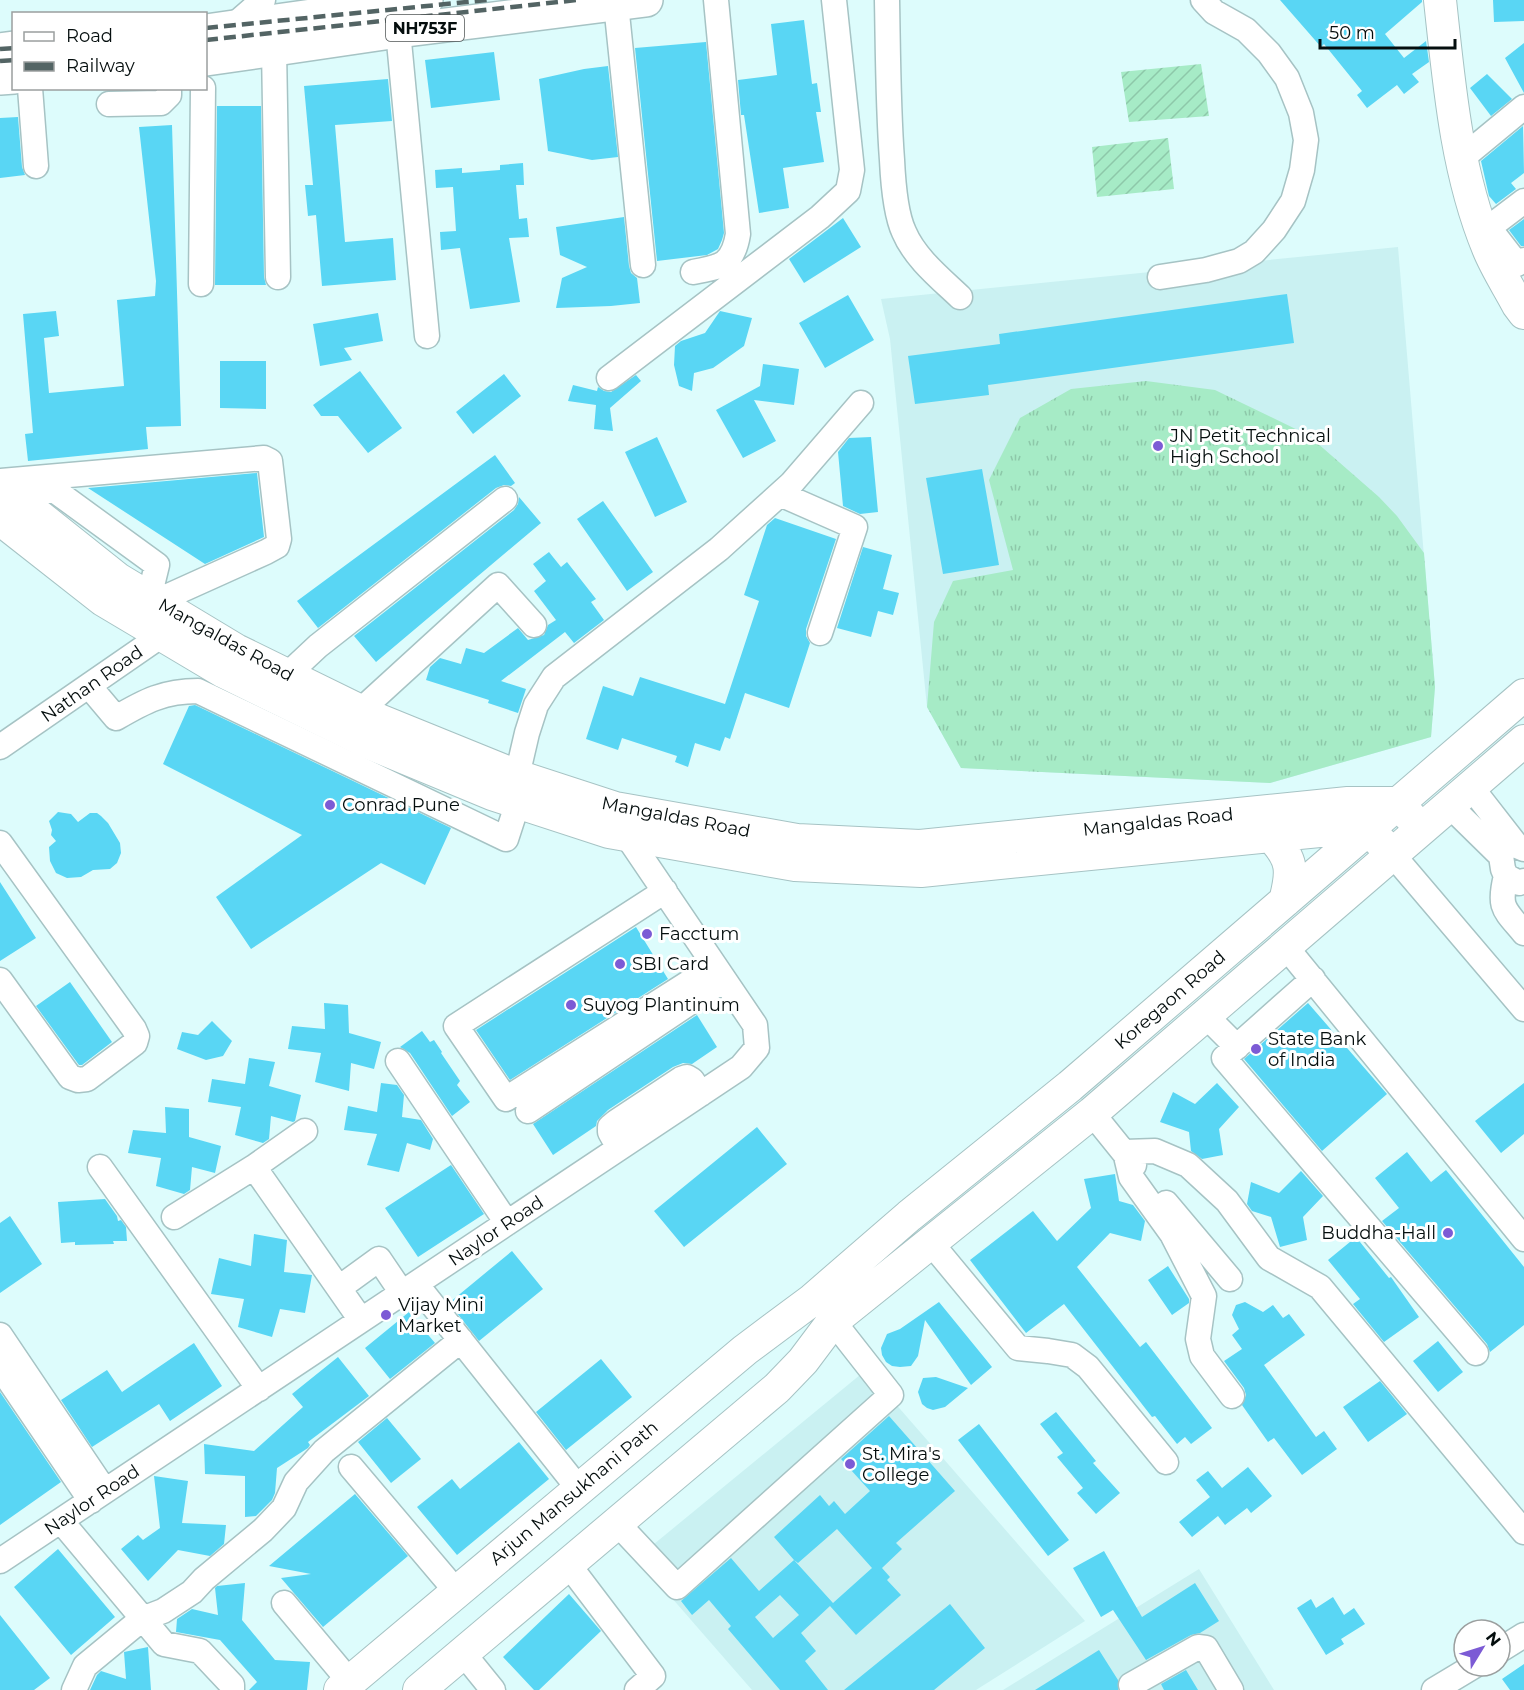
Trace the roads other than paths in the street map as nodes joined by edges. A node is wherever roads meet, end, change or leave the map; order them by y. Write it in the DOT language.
graph roads {
  1 [pos="263,0"];
  2 [pos="426,0"];
  3 [pos="716,0"];
  4 [pos="834,0"];
  5 [pos="886,0"];
  6 [pos="1203,0"];
  7 [pos="1440,0"];
  8 [pos="631,2"];
  9 [pos="219,29"];
  10 [pos="398,31"];
  11 [pos="274,49"];
  12 [pos="207,59"];
  13 [pos="30,90"];
  14 [pos="169,90"];
  15 [pos="203,90"];
  16 [pos="108,104"];
  17 [pos="1524,107"];
  18 [pos="1461,159"];
  19 [pos="36,166"];
  20 [pos="1524,201"];
  21 [pos="1524,260"];
  22 [pos="643,265"];
  23 [pos="693,272"];
  24 [pos="278,277"];
  25 [pos="1160,277"];
  26 [pos="201,284"];
  27 [pos="960,297"];
  28 [pos="1524,312"];
  29 [pos="427,336"];
  30 [pos="609,378"];
  31 [pos="861,402"];
  32 [pos="780,494"];
  33 [pos="3,496"];
  34 [pos="505,499"];
  35 [pos="160,612"];
  36 [pos="534,625"];
  37 [pos="820,633"];
  38 [pos="287,675"];
  39 [pos="89,686"];
  40 [pos="1524,695"];
  41 [pos="360,711"];
  42 [pos="1524,741"];
  43 [pos="0,747"];
  44 [pos="517,789"];
  45 [pos="1460,796"];
  46 [pos="1398,803"];
  47 [pos="629,823"];
  48 [pos="1368,829"];
  49 [pos="1421,829"];
  50 [pos="1271,836"];
  51 [pos="0,843"];
  52 [pos="1524,849"];
  53 [pos="1393,855"];
  54 [pos="1515,879"];
  55 [pos="665,891"];
  56 [pos="1285,901"];
  57 [pos="1524,933"];
  58 [pos="1286,947"];
  59 [pos="719,973"];
  60 [pos="1313,979"];
  61 [pos="0,980"];
  62 [pos="1524,1009"];
  63 [pos="1206,1016"];
  64 [pos="1236,1047"];
  65 [pos="398,1060"];
  66 [pos="528,1111"];
  67 [pos="1092,1113"];
  68 [pos="305,1131"];
  69 [pos="1125,1152"];
  70 [pos="100,1167"];
  71 [pos="254,1167"];
  72 [pos="174,1217"];
  73 [pos="507,1223"];
  74 [pos="1524,1239"];
  75 [pos="931,1244"];
  76 [pos="1230,1279"];
  77 [pos="339,1288"];
  78 [pos="409,1288"];
  79 [pos="822,1311"];
  80 [pos="361,1320"];
  81 [pos="0,1335"];
  82 [pos="461,1340"];
  83 [pos="1476,1353"];
  84 [pos="0,1367"];
  85 [pos="259,1389"];
  86 [pos="1232,1396"];
  87 [pos="1166,1462"];
  88 [pos="351,1467"];
  89 [pos="579,1489"];
  90 [pos="98,1496"];
  91 [pos="61,1521"];
  92 [pos="617,1523"];
  93 [pos="1524,1532"];
  94 [pos="0,1561"];
  95 [pos="568,1564"];
  96 [pos="456,1591"];
  97 [pos="284,1603"];
  98 [pos="142,1619"];
  99 [pos="463,1653"];
  100 [pos="1454,1678"];
  101 [pos="1131,1685"];
  102 [pos="345,1686"];
  103 [pos="74,1690"];
  104 [pos="232,1690"];
  105 [pos="419,1690"];
  106 [pos="493,1690"];
  107 [pos="637,1690"];
  108 [pos="1231,1690"];
  109 [pos="1434,1690"];
  1 -- 9 [label="street"];
  2 -- 9 [label="highway, NH753F"];
  3 -- 23 [label="street"];
  4 -- 30 [label="street"];
  5 -- 27 [label="street"];
  6 -- 25 [label="street"];
  7 -- 18 [label="main road"];
  8 -- 10 [label="highway, NH753F"];
  8 -- 22 [label="street"];
  10 -- 11 [label="highway, NH753F"];
  10 -- 29 [label="street"];
  11 -- 12 [label="highway, NH753F"];
  11 -- 24 [label="street"];
  13 -- 19 [label="street"];
  14 -- 16 [label="street"];
  15 -- 26 [label="street"];
  17 -- 18 [label="street"];
  18 -- 28 [label="main road"];
  20 -- 21 [label="street"];
  31 -- 32 [label="street"];
  32 -- 37 [label="street"];
  32 -- 44 [label="street"];
  33 -- 35 [label="main road, Mangaldas Road"];
  33 -- 35 [label="street, Nathan Road"];
  34 -- 38 [label="street"];
  35 -- 38 [label="main road, Mangaldas Road"];
  35 -- 39 [label="street, Nathan Road"];
  35 -- 44 [label="main road, Mangaldas Road"];
  36 -- 41 [label="street"];
  38 -- 41 [label="main road, Mangaldas Road"];
  39 -- 43 [label="street, Nathan Road"];
  39 -- 44 [label="street"];
  40 -- 46 [label="main road, Koregaon Road"];
  41 -- 44 [label="main road, Mangaldas Road"];
  42 -- 45 [label="main road, Koregaon Road"];
  44 -- 47 [label="main road, Mangaldas Road"];
  45 -- 49 [label="main road, Koregaon Road"];
  45 -- 52 [label="street"];
  45 -- 54 [label="street"];
  46 -- 47 [label="main road, Mangaldas Road"];
  46 -- 48 [label="main road, Koregaon Road"];
  46 -- 49 [label="main road"];
  47 -- 50 [label="main road, Mangaldas Road"];
  47 -- 55 [label="street, Naylor Road"];
  48 -- 50 [label="main road, Mangaldas Road"];
  48 -- 53 [label="main road"];
  48 -- 56 [label="main road, Koregaon Road"];
  49 -- 53 [label="main road, Koregaon Road"];
  50 -- 56 [label="main road"];
  51 -- 61 [label="street"];
  53 -- 58 [label="main road, Koregaon Road"];
  53 -- 62 [label="street"];
  54 -- 57 [label="street"];
  55 -- 59 [label="street, Naylor Road"];
  55 -- 59 [label="street"];
  56 -- 79 [label="main road, Koregaon Road"];
  58 -- 60 [label="street"];
  58 -- 63 [label="main road, Koregaon Road"];
  59 -- 66 [label="street"];
  59 -- 73 [label="street, Naylor Road"];
  60 -- 64 [label="street"];
  60 -- 74 [label="street"];
  63 -- 64 [label="street"];
  63 -- 67 [label="main road, Koregaon Road"];
  64 -- 83 [label="street"];
  65 -- 73 [label="street"];
  67 -- 69 [label="street"];
  67 -- 75 [label="main road, Koregaon Road"];
  68 -- 71 [label="street"];
  69 -- 76 [label="street"];
  69 -- 86 [label="street"];
  69 -- 93 [label="street"];
  70 -- 85 [label="street"];
  71 -- 72 [label="street"];
  71 -- 77 [label="street"];
  73 -- 78 [label="street, Naylor Road"];
  75 -- 79 [label="main road, Koregaon Road"];
  75 -- 87 [label="street"];
  77 -- 78 [label="street"];
  77 -- 80 [label="street"];
  78 -- 80 [label="street, Naylor Road"];
  78 -- 82 [label="street"];
  79 -- 89 [label="main road, Arjun Mansukhani Path"];
  79 -- 92 [label="main road"];
  79 -- 92 [label="street"];
  80 -- 85 [label="street, Naylor Road"];
  81 -- 90 [label="street"];
  82 -- 89 [label="street"];
  82 -- 98 [label="street"];
  84 -- 90 [label="street"];
  85 -- 90 [label="street, Naylor Road"];
  88 -- 96 [label="street"];
  89 -- 96 [label="main road, Arjun Mansukhani Path"];
  90 -- 91 [label="street, Naylor Road"];
  91 -- 94 [label="street, Naylor Road"];
  91 -- 98 [label="street"];
  92 -- 95 [label="main road"];
  95 -- 99 [label="main road"];
  95 -- 107 [label="street"];
  96 -- 102 [label="main road, Arjun Mansukhani Path"];
  97 -- 102 [label="street"];
  98 -- 103 [label="street"];
  98 -- 104 [label="street"];
  99 -- 105 [label="main road"];
  99 -- 106 [label="street"];
  100 -- 109 [label="street"];
  101 -- 108 [label="street"];
}
